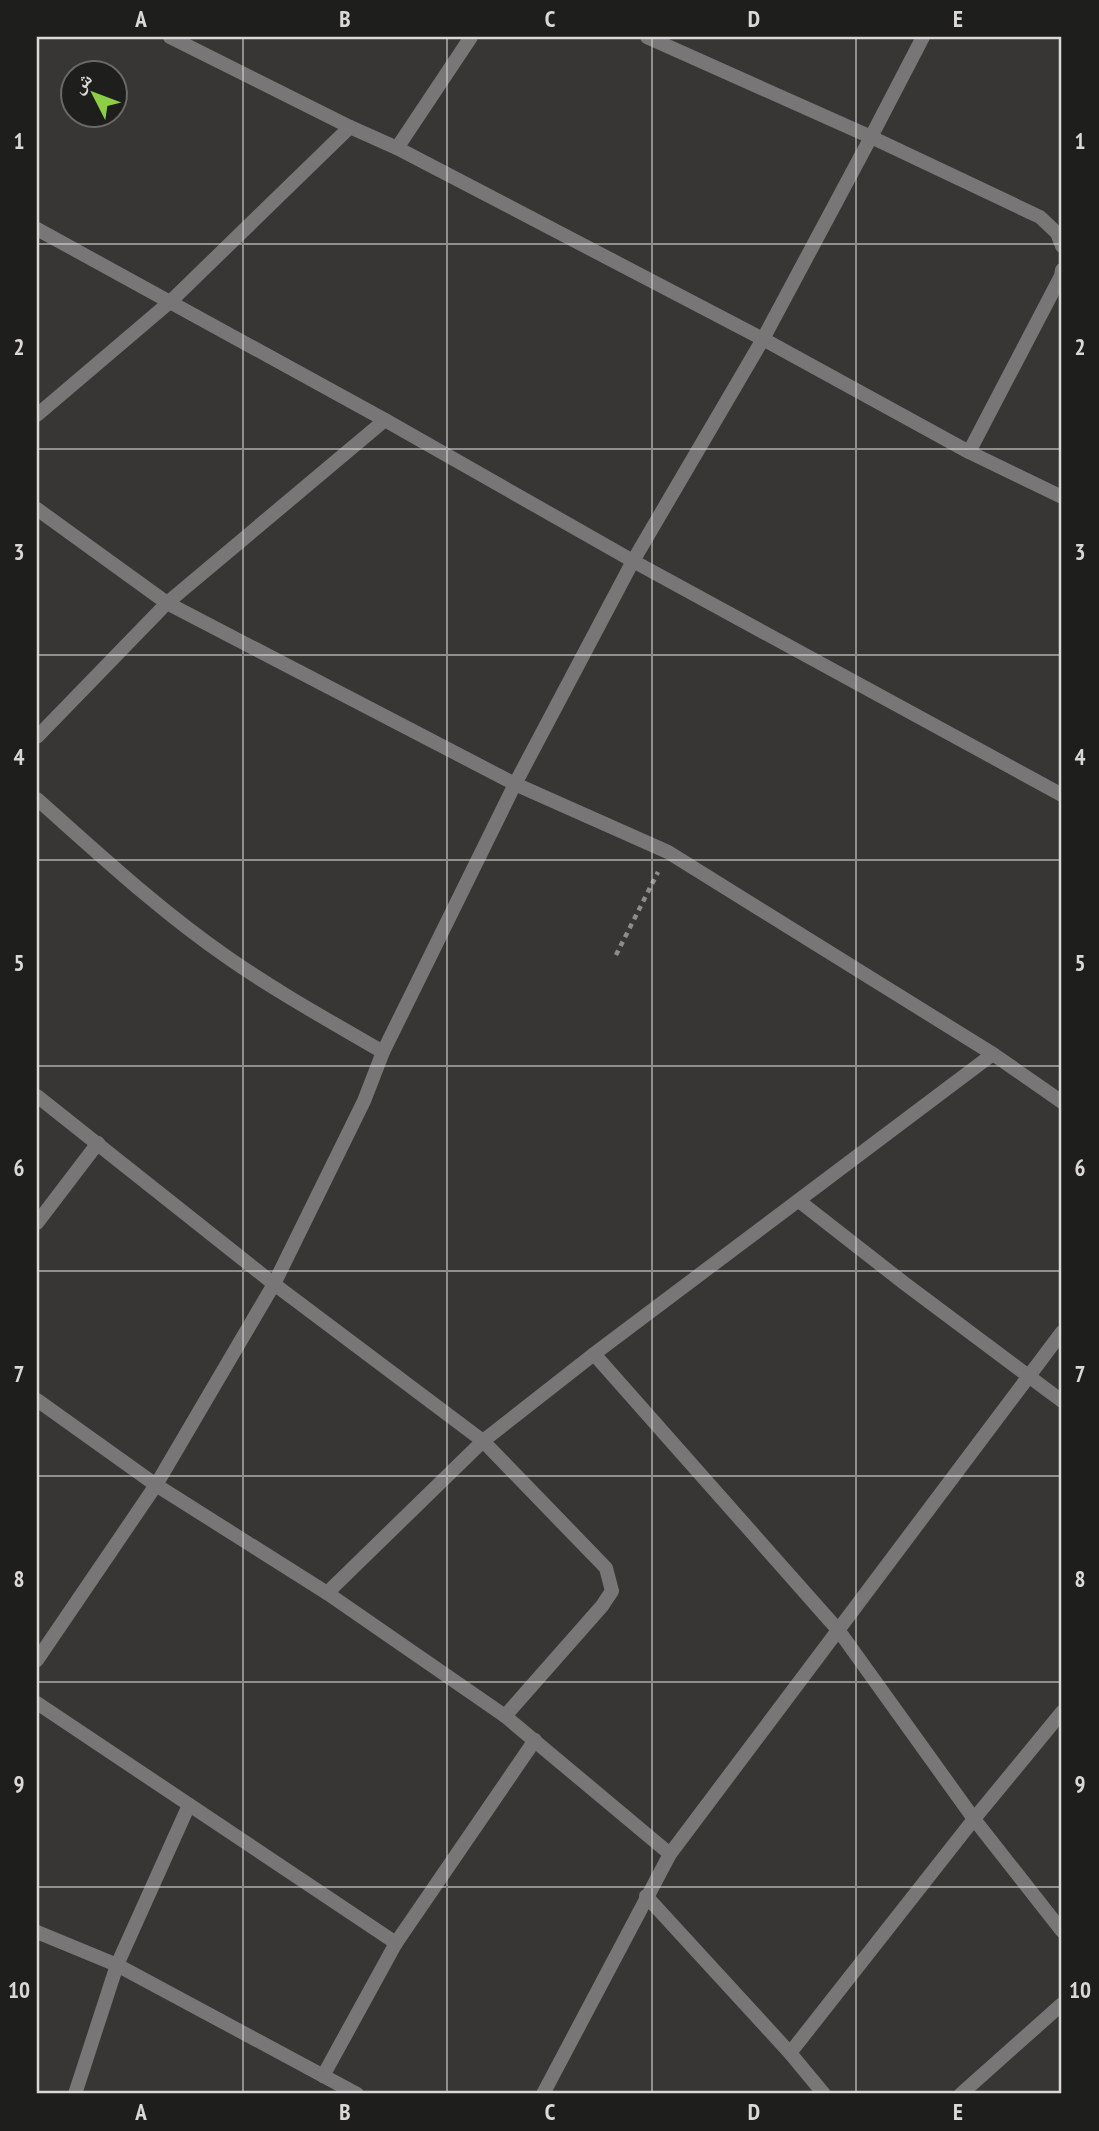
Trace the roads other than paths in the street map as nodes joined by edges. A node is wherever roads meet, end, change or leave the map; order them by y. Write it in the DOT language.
graph roads {
  1 [pos="170,37"];
  2 [pos="471,37"];
  3 [pos="648,37"];
  4 [pos="923,37"];
  5 [pos="198,43"];
  6 [pos="350,127"];
  7 [pos="872,137"];
  8 [pos="397,148"];
  9 [pos="37,229"];
  10 [pos="1062,246"];
  11 [pos="1062,270"];
  12 [pos="171,302"];
  13 [pos="764,339"];
  14 [pos="37,415"];
  15 [pos="385,419"];
  16 [pos="969,452"];
  17 [pos="1062,496"];
  18 [pos="37,509"];
  19 [pos="633,561"];
  20 [pos="167,603"];
  21 [pos="37,737"];
  22 [pos="515,784"];
  23 [pos="1062,795"];
  24 [pos="37,799"];
  25 [pos="383,1052"];
  26 [pos="993,1054"];
  27 [pos="37,1096"];
  28 [pos="1062,1102"];
  29 [pos="98,1143"];
  30 [pos="799,1201"];
  31 [pos="37,1223"];
  32 [pos="274,1284"];
  33 [pos="1062,1332"];
  34 [pos="594,1354"];
  35 [pos="1029,1377"];
  36 [pos="37,1400"];
  37 [pos="1062,1401"];
  38 [pos="483,1441"];
  39 [pos="156,1485"];
  40 [pos="327,1593"];
  41 [pos="839,1631"];
  42 [pos="37,1660"];
  43 [pos="37,1703"];
  44 [pos="1062,1712"];
  45 [pos="505,1716"];
  46 [pos="535,1740"];
  47 [pos="189,1805"];
  48 [pos="974,1819"];
  49 [pos="670,1854"];
  50 [pos="646,1896"];
  51 [pos="37,1931"];
  52 [pos="1062,1931"];
  53 [pos="396,1943"];
  54 [pos="117,1965"];
  55 [pos="1062,2004"];
  56 [pos="790,2053"];
  57 [pos="323,2076"];
  58 [pos="75,2094"];
  59 [pos="357,2094"];
  60 [pos="543,2094"];
  61 [pos="824,2094"];
  62 [pos="961,2094"];
  1 -- 5 [label="street"];
  2 -- 8 [label="street"];
  3 -- 7 [label="street"];
  4 -- 7 [label="street"];
  5 -- 6 [label="street"];
  6 -- 8 [label="street"];
  6 -- 12 [label="street"];
  7 -- 10 [label="street"];
  7 -- 13 [label="street"];
  8 -- 13 [label="street"];
  9 -- 12 [label="street"];
  11 -- 16 [label="street"];
  12 -- 14 [label="street"];
  12 -- 15 [label="street"];
  13 -- 16 [label="street"];
  13 -- 19 [label="street"];
  15 -- 19 [label="street"];
  15 -- 20 [label="street"];
  16 -- 17 [label="street"];
  18 -- 20 [label="street"];
  19 -- 22 [label="street"];
  19 -- 23 [label="street"];
  20 -- 21 [label="street"];
  20 -- 22 [label="street"];
  22 -- 25 [label="street"];
  22 -- 26 [label="street"];
  24 -- 25 [label="street"];
  25 -- 32 [label="street"];
  26 -- 28 [label="street"];
  26 -- 30 [label="street"];
  27 -- 29 [label="street"];
  29 -- 31 [label="street"];
  29 -- 32 [label="street"];
  30 -- 34 [label="street"];
  30 -- 35 [label="street"];
  32 -- 38 [label="street"];
  32 -- 39 [label="street"];
  33 -- 35 [label="street"];
  34 -- 38 [label="street"];
  34 -- 41 [label="street"];
  35 -- 37 [label="street"];
  35 -- 41 [label="street"];
  36 -- 39 [label="street"];
  38 -- 40 [label="street"];
  38 -- 45 [label="street"];
  39 -- 40 [label="street"];
  39 -- 42 [label="street"];
  40 -- 45 [label="street"];
  41 -- 48 [label="street"];
  41 -- 49 [label="street"];
  43 -- 47 [label="street"];
  44 -- 48 [label="street"];
  45 -- 46 [label="street"];
  46 -- 49 [label="street"];
  46 -- 53 [label="street"];
  47 -- 53 [label="street"];
  47 -- 54 [label="street"];
  48 -- 52 [label="street"];
  48 -- 56 [label="street"];
  49 -- 50 [label="street"];
  50 -- 56 [label="street"];
  50 -- 60 [label="street"];
  51 -- 54 [label="street"];
  53 -- 57 [label="street"];
  54 -- 57 [label="street"];
  54 -- 58 [label="street"];
  55 -- 62 [label="street"];
  56 -- 61 [label="street"];
  57 -- 59 [label="street"];
}
